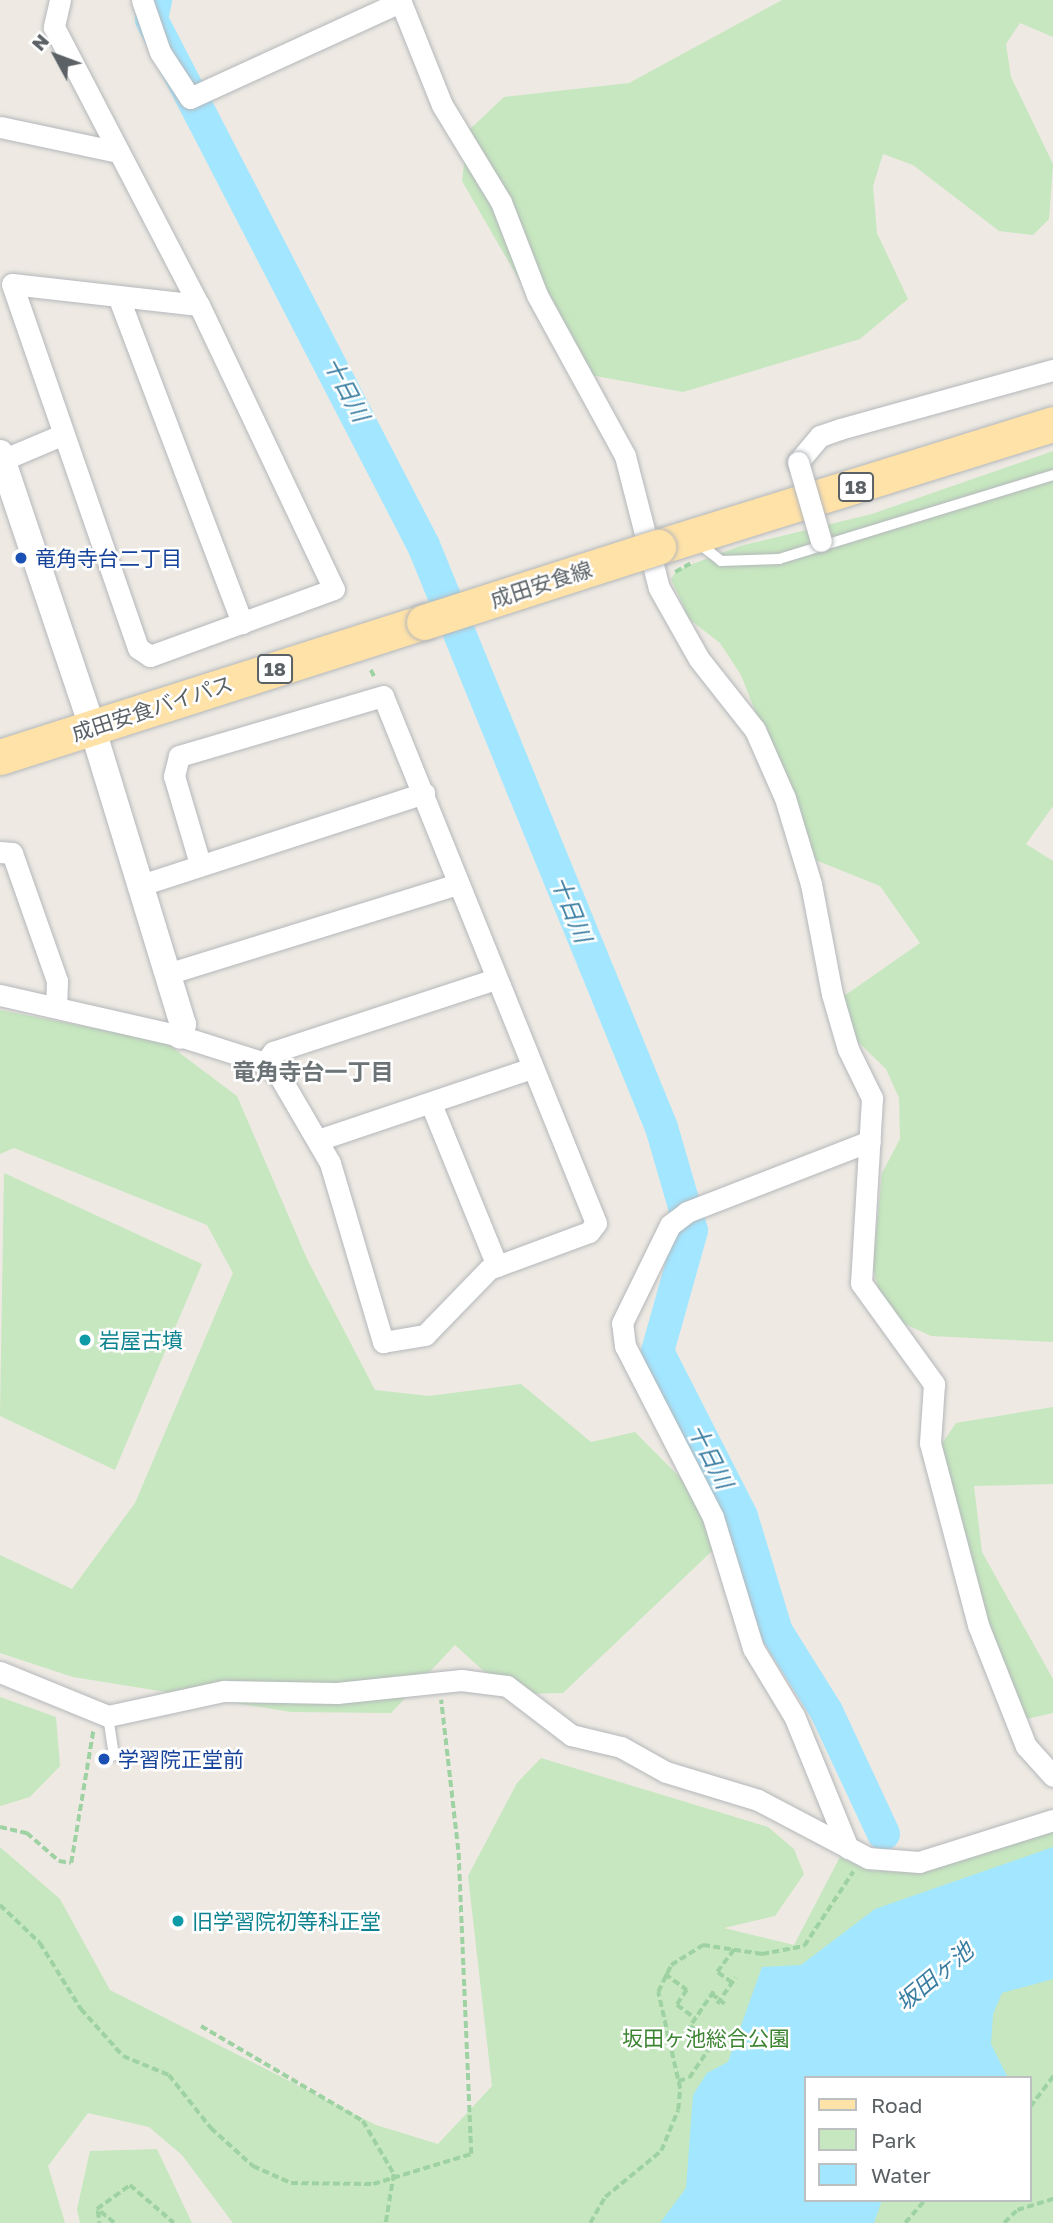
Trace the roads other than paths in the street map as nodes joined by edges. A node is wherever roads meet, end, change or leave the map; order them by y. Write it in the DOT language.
graph roads {
  1 [pos="60,0"];
  2 [pos="142,0"];
  3 [pos="400,1"];
  4 [pos="0,127"];
  5 [pos="118,152"];
  6 [pos="118,296"];
  7 [pos="199,305"];
  8 [pos="1053,370"];
  9 [pos="1053,424"];
  10 [pos="64,434"];
  11 [pos="1,458"];
  12 [pos="1053,475"];
  13 [pos="693,537"];
  14 [pos="826,543"];
  15 [pos="425,622"];
  16 [pos="242,623"];
  17 [pos="92,727"];
  18 [pos="0,757"];
  19 [pos="424,793"];
  20 [pos="0,852"];
  21 [pos="200,864"];
  22 [pos="458,884"];
  23 [pos="138,886"];
  24 [pos="167,974"];
  25 [pos="495,979"];
  26 [pos="0,995"];
  27 [pos="56,1004"];
  28 [pos="180,1036"];
  29 [pos="265,1063"];
  30 [pos="532,1068"];
  31 [pos="431,1104"];
  32 [pos="318,1140"];
  33 [pos="870,1141"];
  34 [pos="497,1266"];
  35 [pos="0,1672"];
  36 [pos="101,1714"];
  37 [pos="114,1756"];
  38 [pos="1053,1776"];
  39 [pos="1053,1820"];
  40 [pos="855,1851"];
  1 -- 5 [label="street"];
  2 -- 3 [label="street"];
  3 -- 33 [label="street"];
  4 -- 5 [label="street"];
  5 -- 7 [label="street"];
  6 -- 7 [label="street"];
  6 -- 10 [label="street"];
  6 -- 16 [label="street"];
  7 -- 16 [label="street"];
  8 -- 14 [label="street, bridge"];
  9 -- 13 [label="main road, 18"];
  10 -- 11 [label="street"];
  10 -- 16 [label="street"];
  11 -- 17 [label="street"];
  12 -- 14 [label="lane"];
  13 -- 14 [label="lane"];
  13 -- 15 [label="main road, 成田安食線 / 18, bridge"];
  15 -- 17 [label="main road, 成田安食バイパス / 18"];
  17 -- 18 [label="main road, 成田安食バイパス / 18"];
  17 -- 23 [label="street"];
  19 -- 21 [label="street"];
  19 -- 21 [label="street"];
  19 -- 22 [label="street"];
  20 -- 27 [label="street"];
  21 -- 23 [label="street"];
  22 -- 24 [label="street"];
  22 -- 25 [label="street"];
  23 -- 24 [label="street"];
  24 -- 28 [label="street"];
  25 -- 29 [label="street"];
  25 -- 30 [label="street"];
  26 -- 27 [label="street"];
  27 -- 28 [label="street"];
  28 -- 29 [label="street"];
  29 -- 32 [label="street"];
  30 -- 31 [label="street"];
  30 -- 34 [label="street"];
  31 -- 32 [label="street"];
  31 -- 34 [label="street"];
  32 -- 34 [label="street"];
  33 -- 38 [label="street"];
  33 -- 40 [label="street"];
  35 -- 36 [label="street"];
  36 -- 37 [label="lane"];
  36 -- 40 [label="street"];
  39 -- 40 [label="street"];
}
